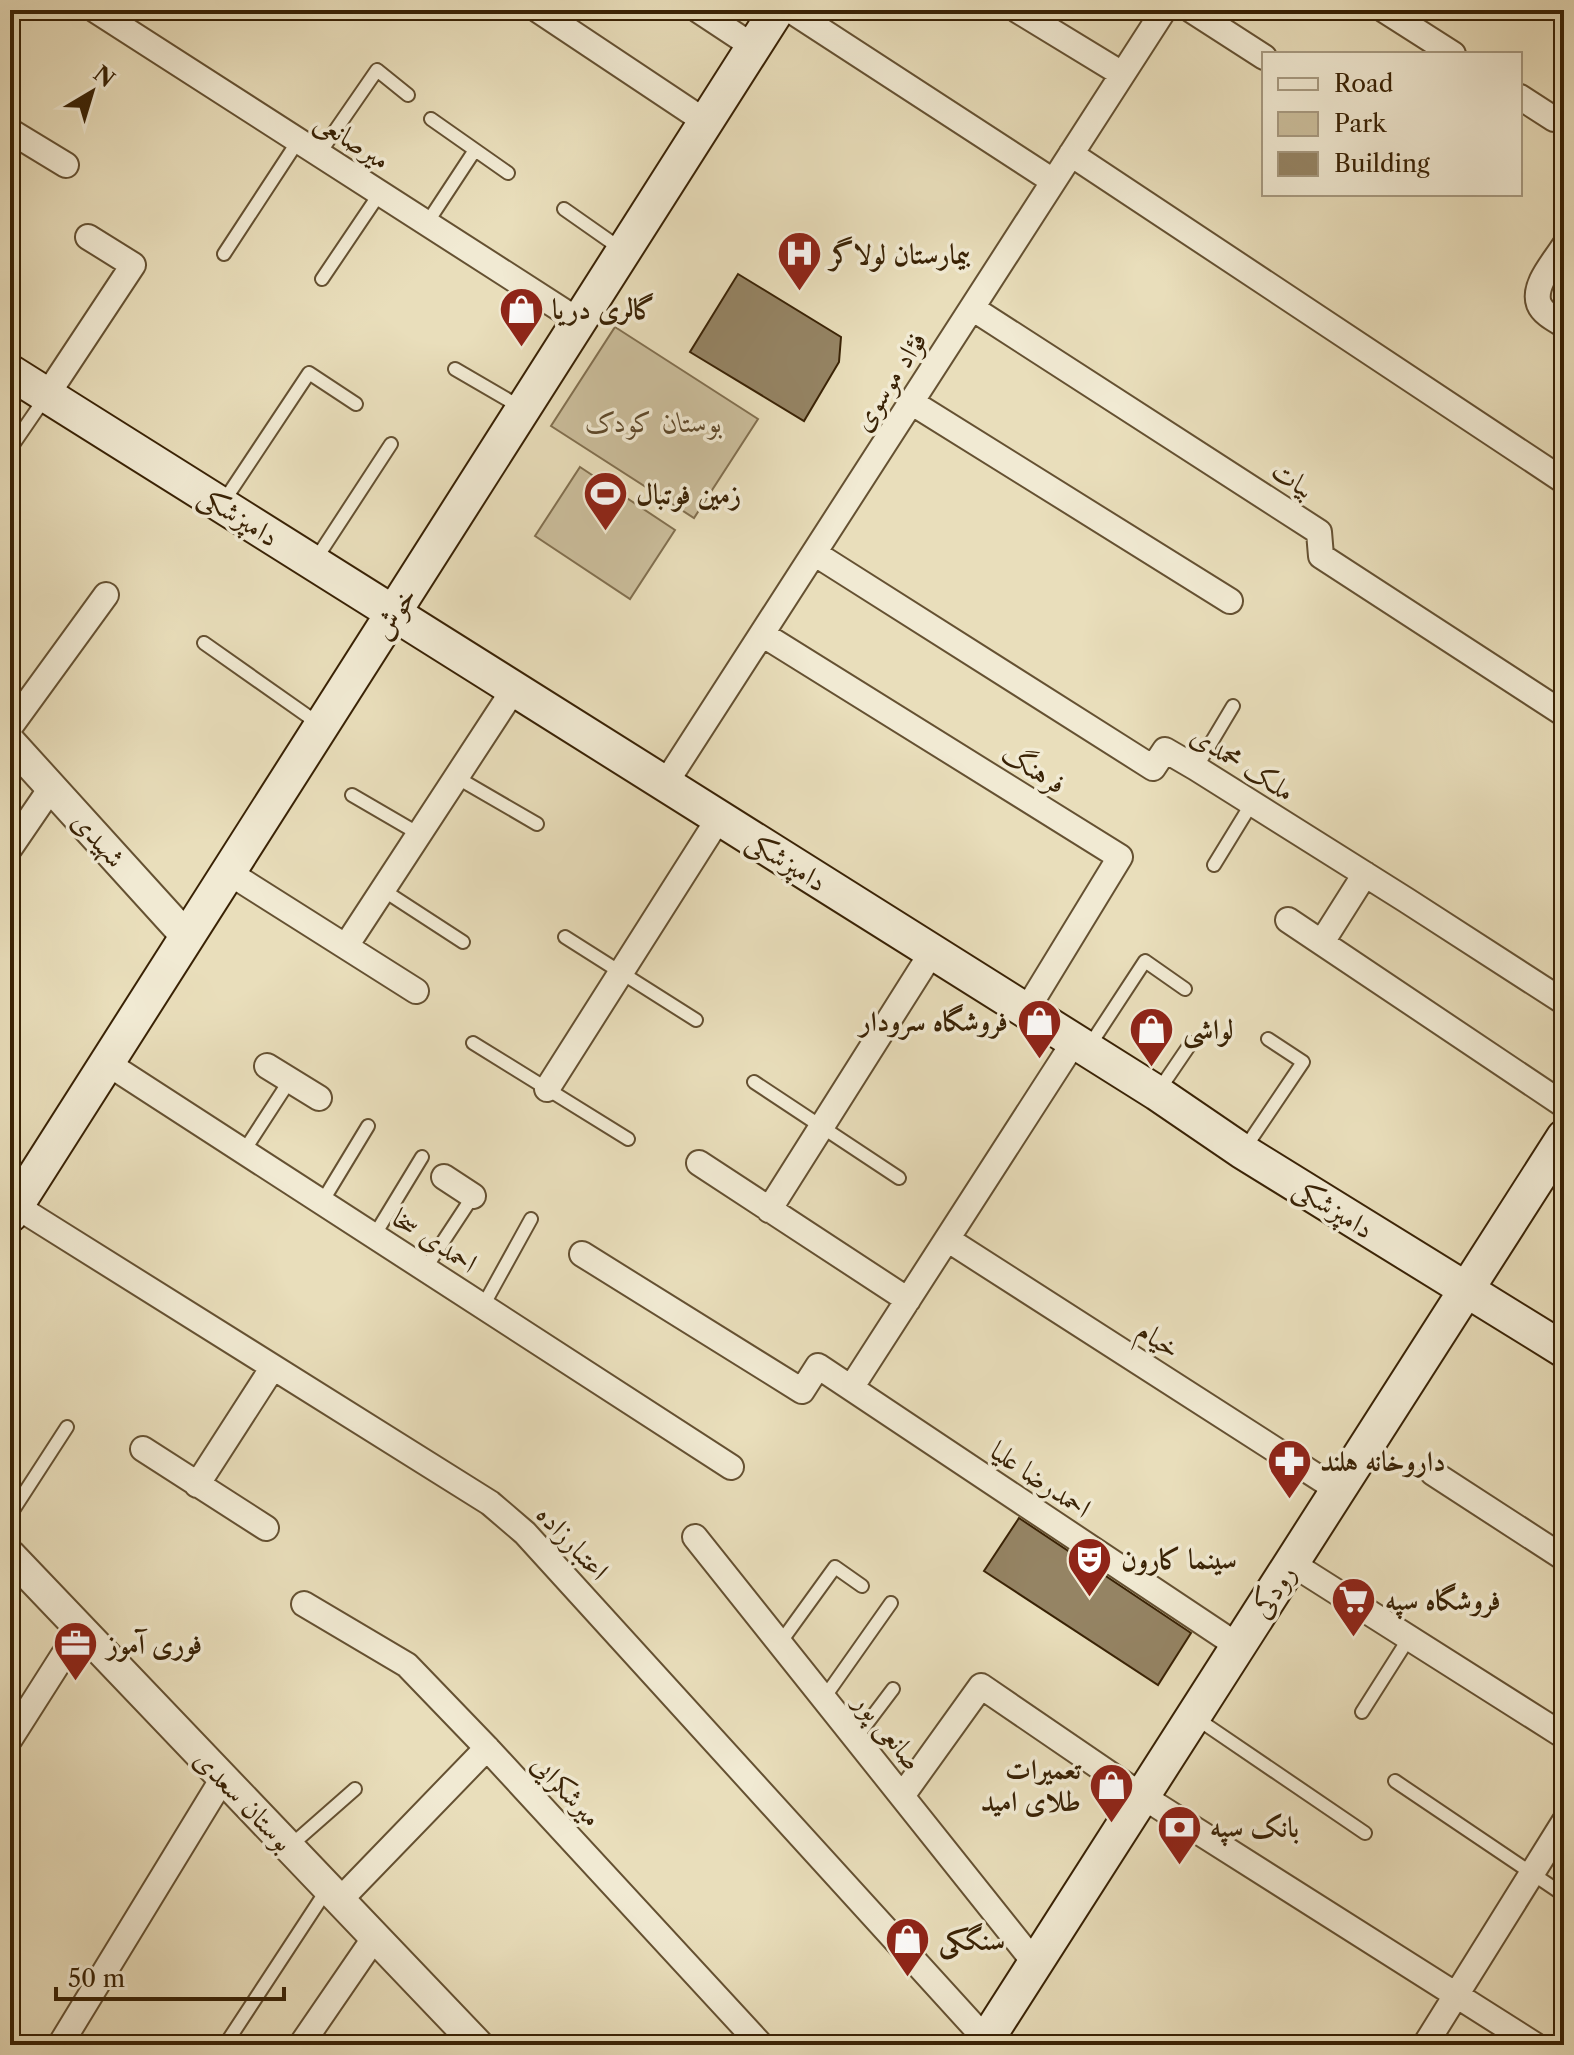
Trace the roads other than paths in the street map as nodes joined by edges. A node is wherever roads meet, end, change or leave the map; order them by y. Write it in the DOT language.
graph roads {
  1 [pos="95,10"];
  2 [pos="538,10"];
  3 [pos="698,10"];
  4 [pos="777,10"];
  5 [pos="790,10"];
  6 [pos="1017,10"];
  7 [pos="1164,10"];
  8 [pos="1191,10"];
  9 [pos="1384,10"];
  10 [pos="754,47"];
  11 [pos="1450,52"];
  12 [pos="1262,56"];
  13 [pos="1122,74"];
  14 [pos="408,95"];
  15 [pos="1522,99"];
  16 [pos="1564,118"];
  17 [pos="431,119"];
  18 [pos="706,122"];
  19 [pos="10,131"];
  20 [pos="308,147"];
  21 [pos="475,150"];
  22 [pos="1071,154"];
  23 [pos="66,165"];
  24 [pos="508,173"];
  25 [pos="1053,181"];
  26 [pos="380,193"];
  27 [pos="564,209"];
  28 [pos="427,223"];
  29 [pos="88,237"];
  30 [pos="1564,246"];
  31 [pos="624,250"];
  32 [pos="224,254"];
  33 [pos="322,279"];
  34 [pos="972,308"];
  35 [pos="579,321"];
  36 [pos="1564,325"];
  37 [pos="455,369"];
  38 [pos="10,372"];
  39 [pos="47,395"];
  40 [pos="911,402"];
  41 [pos="356,404"];
  42 [pos="523,409"];
  43 [pos="391,444"];
  44 [pos="10,449"];
  45 [pos="1564,481"];
  46 [pos="222,505"];
  47 [pos="814,553"];
  48 [pos="314,563"];
  49 [pos="106,595"];
  50 [pos="1230,601"];
  51 [pos="393,614"];
  52 [pos="762,634"];
  53 [pos="204,643"];
  54 [pos="514,689"];
  55 [pos="1233,706"];
  56 [pos="1564,714"];
  57 [pos="321,726"];
  58 [pos="10,727"];
  59 [pos="10,742"];
  60 [pos="1196,768"];
  61 [pos="456,777"];
  62 [pos="665,784"];
  63 [pos="51,788"];
  64 [pos="352,795"];
  65 [pos="1252,803"];
  66 [pos="719,818"];
  67 [pos="537,824"];
  68 [pos="419,834"];
  69 [pos="10,848"];
  70 [pos="1214,865"];
  71 [pos="228,872"];
  72 [pos="1365,874"];
  73 [pos="383,890"];
  74 [pos="1288,920"];
  75 [pos="187,937"];
  76 [pos="565,937"];
  77 [pos="463,942"];
  78 [pos="1322,942"];
  79 [pos="346,946"];
  80 [pos="932,952"];
  81 [pos="621,972"];
  82 [pos="1185,989"];
  83 [pos="416,991"];
  84 [pos="1564,1002"];
  85 [pos="1026,1011"];
  86 [pos="696,1020"];
  87 [pos="1268,1039"];
  88 [pos="473,1043"];
  89 [pos="1191,1043"];
  90 [pos="1080,1046"];
  91 [pos="107,1063"];
  92 [pos="267,1066"];
  93 [pos="290,1080"];
  94 [pos="754,1082"];
  95 [pos="547,1089"];
  96 [pos="1157,1093"];
  97 [pos="319,1098"];
  98 [pos="1564,1105"];
  99 [pos="368,1126"];
  100 [pos="822,1126"];
  101 [pos="1564,1137"];
  102 [pos="628,1139"];
  103 [pos="244,1151"];
  104 [pos="1242,1151"];
  105 [pos="422,1157"];
  106 [pos="699,1163"];
  107 [pos="444,1177"];
  108 [pos="899,1178"];
  109 [pos="473,1196"];
  110 [pos="322,1202"];
  111 [pos="13,1210"];
  112 [pos="769,1210"];
  113 [pos="531,1219"];
  114 [pos="374,1236"];
  115 [pos="947,1239"];
  116 [pos="582,1254"];
  117 [pos="425,1269"];
  118 [pos="1467,1289"];
  119 [pos="908,1300"];
  120 [pos="483,1306"];
  121 [pos="1564,1350"];
  122 [pos="273,1367"];
  123 [pos="851,1388"];
  124 [pos="67,1427"];
  125 [pos="143,1449"];
  126 [pos="731,1467"];
  127 [pos="1433,1473"];
  128 [pos="197,1485"];
  129 [pos="1338,1490"];
  130 [pos="10,1515"];
  131 [pos="266,1528"];
  132 [pos="695,1537"];
  133 [pos="10,1555"];
  134 [pos="1564,1558"];
  135 [pos="1291,1563"];
  136 [pos="862,1586"];
  137 [pos="891,1603"];
  138 [pos="304,1604"];
  139 [pos="80,1629"];
  140 [pos="1409,1638"];
  141 [pos="780,1643"];
  142 [pos="1238,1646"];
  143 [pos="893,1689"];
  144 [pos="824,1698"];
  145 [pos="1362,1712"];
  146 [pos="1193,1716"];
  147 [pos="1564,1736"];
  148 [pos="856,1738"];
  149 [pos="10,1739"];
  150 [pos="487,1748"];
  151 [pos="223,1778"];
  152 [pos="1395,1781"];
  153 [pos="355,1789"];
  154 [pos="902,1796"];
  155 [pos="1142,1796"];
  156 [pos="1564,1822"];
  157 [pos="1365,1833"];
  158 [pos="289,1847"];
  159 [pos="1532,1873"];
  160 [pos="334,1894"];
  161 [pos="1564,1895"];
  162 [pos="375,1937"];
  163 [pos="1035,1963"];
  164 [pos="1456,1995"];
  165 [pos="229,2039"];
  166 [pos="470,2042"];
  167 [pos="987,2043"];
  168 [pos="60,2045"];
  169 [pos="301,2045"];
  170 [pos="761,2045"];
  171 [pos="1425,2045"];
  172 [pos="1535,2045"];
  1 -- 20 [label="street, میرصانعی"];
  2 -- 18 [label="street"];
  3 -- 10 [label="street"];
  4 -- 10 [label="main road, خوش"];
  5 -- 25 [label="street"];
  6 -- 13 [label="street"];
  7 -- 13 [label="street, فؤاد موسوی"];
  8 -- 12 [label="street"];
  9 -- 11 [label="street"];
  10 -- 18 [label="main road, خوش"];
  13 -- 22 [label="street, فؤاد موسوی"];
  14 -- 20 [label="lane"];
  15 -- 16 [label="street"];
  17 -- 21 [label="lane"];
  18 -- 31 [label="main road, خوش"];
  19 -- 23 [label="street"];
  20 -- 26 [label="street, میرصانعی"];
  20 -- 32 [label="lane"];
  21 -- 24 [label="lane"];
  21 -- 28 [label="lane"];
  22 -- 25 [label="street, فؤاد موسوی"];
  22 -- 45 [label="street"];
  25 -- 34 [label="street, فؤاد موسوی"];
  26 -- 28 [label="street, میرصانعی"];
  26 -- 33 [label="lane"];
  27 -- 31 [label="lane"];
  28 -- 35 [label="street, میرصانعی"];
  29 -- 39 [label="street"];
  30 -- 36 [label="street"];
  31 -- 35 [label="main road, خوش"];
  34 -- 40 [label="street, فؤاد موسوی"];
  34 -- 56 [label="street, بیات"];
  35 -- 42 [label="main road, خوش"];
  37 -- 42 [label="lane"];
  38 -- 39 [label="main road, دامپزشکی"];
  39 -- 44 [label="lane"];
  39 -- 46 [label="main road, دامپزشکی"];
  40 -- 47 [label="street, فؤاد موسوی"];
  40 -- 50 [label="street"];
  41 -- 46 [label="lane"];
  42 -- 51 [label="main road, خوش"];
  43 -- 48 [label="lane"];
  46 -- 48 [label="main road, دامپزشکی"];
  47 -- 52 [label="street, فؤاد موسوی"];
  47 -- 60 [label="street, ملک محمدی"];
  48 -- 51 [label="main road, دامپزشکی"];
  49 -- 58 [label="street"];
  51 -- 54 [label="main road, دامپزشکی"];
  51 -- 57 [label="main road, خوش"];
  52 -- 62 [label="street, فؤاد موسوی"];
  52 -- 85 [label="street, فرهنگ"];
  53 -- 57 [label="lane"];
  54 -- 61 [label="street"];
  54 -- 62 [label="main road, دامپزشکی"];
  55 -- 60 [label="lane"];
  57 -- 71 [label="main road, خوش"];
  59 -- 63 [label="street, شهیدی"];
  60 -- 65 [label="street, ملک محمدی"];
  61 -- 67 [label="lane"];
  61 -- 68 [label="street"];
  62 -- 66 [label="main road, دامپزشکی"];
  63 -- 69 [label="street"];
  63 -- 75 [label="street, شهیدی"];
  64 -- 68 [label="lane"];
  65 -- 70 [label="lane"];
  65 -- 72 [label="street, ملک محمدی"];
  66 -- 80 [label="main road, دامپزشکی"];
  66 -- 81 [label="street"];
  68 -- 73 [label="street"];
  71 -- 75 [label="main road, خوش"];
  71 -- 79 [label="street"];
  72 -- 78 [label="street"];
  72 -- 84 [label="street, ملک محمدی"];
  73 -- 77 [label="lane"];
  73 -- 79 [label="street"];
  74 -- 78 [label="street"];
  75 -- 91 [label="main road, خوش"];
  76 -- 81 [label="lane"];
  78 -- 98 [label="street"];
  79 -- 83 [label="street"];
  80 -- 85 [label="main road, دامپزشکی"];
  80 -- 100 [label="street"];
  81 -- 86 [label="lane"];
  81 -- 95 [label="street"];
  82 -- 90 [label="lane"];
  85 -- 90 [label="main road, دامپزشکی"];
  87 -- 104 [label="lane"];
  88 -- 95 [label="lane"];
  89 -- 96 [label="lane"];
  90 -- 96 [label="main road, دامپزشکی"];
  90 -- 115 [label="street"];
  91 -- 103 [label="street, احمدی سخا"];
  91 -- 111 [label="main road, خوش"];
  92 -- 93 [label="street"];
  93 -- 97 [label="street"];
  93 -- 103 [label="lane"];
  94 -- 100 [label="lane"];
  95 -- 102 [label="lane"];
  96 -- 104 [label="main road, دامپزشکی"];
  99 -- 110 [label="lane"];
  100 -- 108 [label="lane"];
  100 -- 112 [label="street"];
  101 -- 118 [label="main road, رودکی"];
  103 -- 110 [label="street, احمدی سخا"];
  104 -- 118 [label="main road, دامپزشکی"];
  105 -- 114 [label="lane"];
  106 -- 112 [label="street"];
  107 -- 109 [label="street"];
  109 -- 117 [label="lane"];
  110 -- 114 [label="street, احمدی سخا"];
  111 -- 122 [label="street, اعتبارزاده"];
  112 -- 119 [label="street"];
  113 -- 120 [label="lane"];
  114 -- 117 [label="street, احمدی سخا"];
  115 -- 119 [label="street"];
  115 -- 129 [label="street, خیام"];
  116 -- 123 [label="street, احمدرضا علیا"];
  117 -- 120 [label="street, احمدی سخا"];
  118 -- 121 [label="main road, دامپزشکی"];
  118 -- 129 [label="main road, رودکی"];
  119 -- 123 [label="street"];
  120 -- 126 [label="street, احمدی سخا"];
  122 -- 128 [label="street"];
  122 -- 167 [label="street, اعتبارزاده"];
  123 -- 142 [label="street, احمدرضا علیا"];
  124 -- 130 [label="lane"];
  125 -- 128 [label="street"];
  127 -- 134 [label="street"];
  128 -- 131 [label="street"];
  129 -- 135 [label="main road, رودکی"];
  132 -- 141 [label="street, صانعی پور"];
  133 -- 139 [label="street, بوستان سعدی"];
  135 -- 140 [label="street"];
  135 -- 142 [label="main road, رودکی"];
  136 -- 141 [label="lane"];
  137 -- 144 [label="lane"];
  138 -- 150 [label="street, میرشکرایی"];
  139 -- 149 [label="street"];
  139 -- 151 [label="street, بوستان سعدی"];
  140 -- 145 [label="lane"];
  140 -- 147 [label="street"];
  141 -- 144 [label="street, صانعی پور"];
  142 -- 146 [label="main road, رودکی"];
  143 -- 148 [label="lane"];
  144 -- 148 [label="street, صانعی پور"];
  146 -- 155 [label="main road, رودکی"];
  146 -- 157 [label="lane"];
  148 -- 154 [label="street, صانعی پور"];
  150 -- 160 [label="street"];
  150 -- 170 [label="street, میرشکرایی"];
  151 -- 158 [label="street, بوستان سعدی"];
  151 -- 168 [label="street"];
  152 -- 159 [label="lane"];
  153 -- 158 [label="lane"];
  154 -- 155 [label="street"];
  154 -- 163 [label="street, صانعی پور"];
  155 -- 163 [label="main road, رودکی"];
  155 -- 164 [label="street"];
  156 -- 159 [label="street"];
  158 -- 160 [label="street, بوستان سعدی"];
  159 -- 161 [label="lane"];
  159 -- 164 [label="street"];
  160 -- 162 [label="street, بوستان سعدی"];
  160 -- 165 [label="lane"];
  162 -- 166 [label="street, بوستان سعدی"];
  162 -- 169 [label="street"];
  163 -- 167 [label="main road, رودکی"];
  164 -- 171 [label="street"];
  164 -- 172 [label="street"];
}
